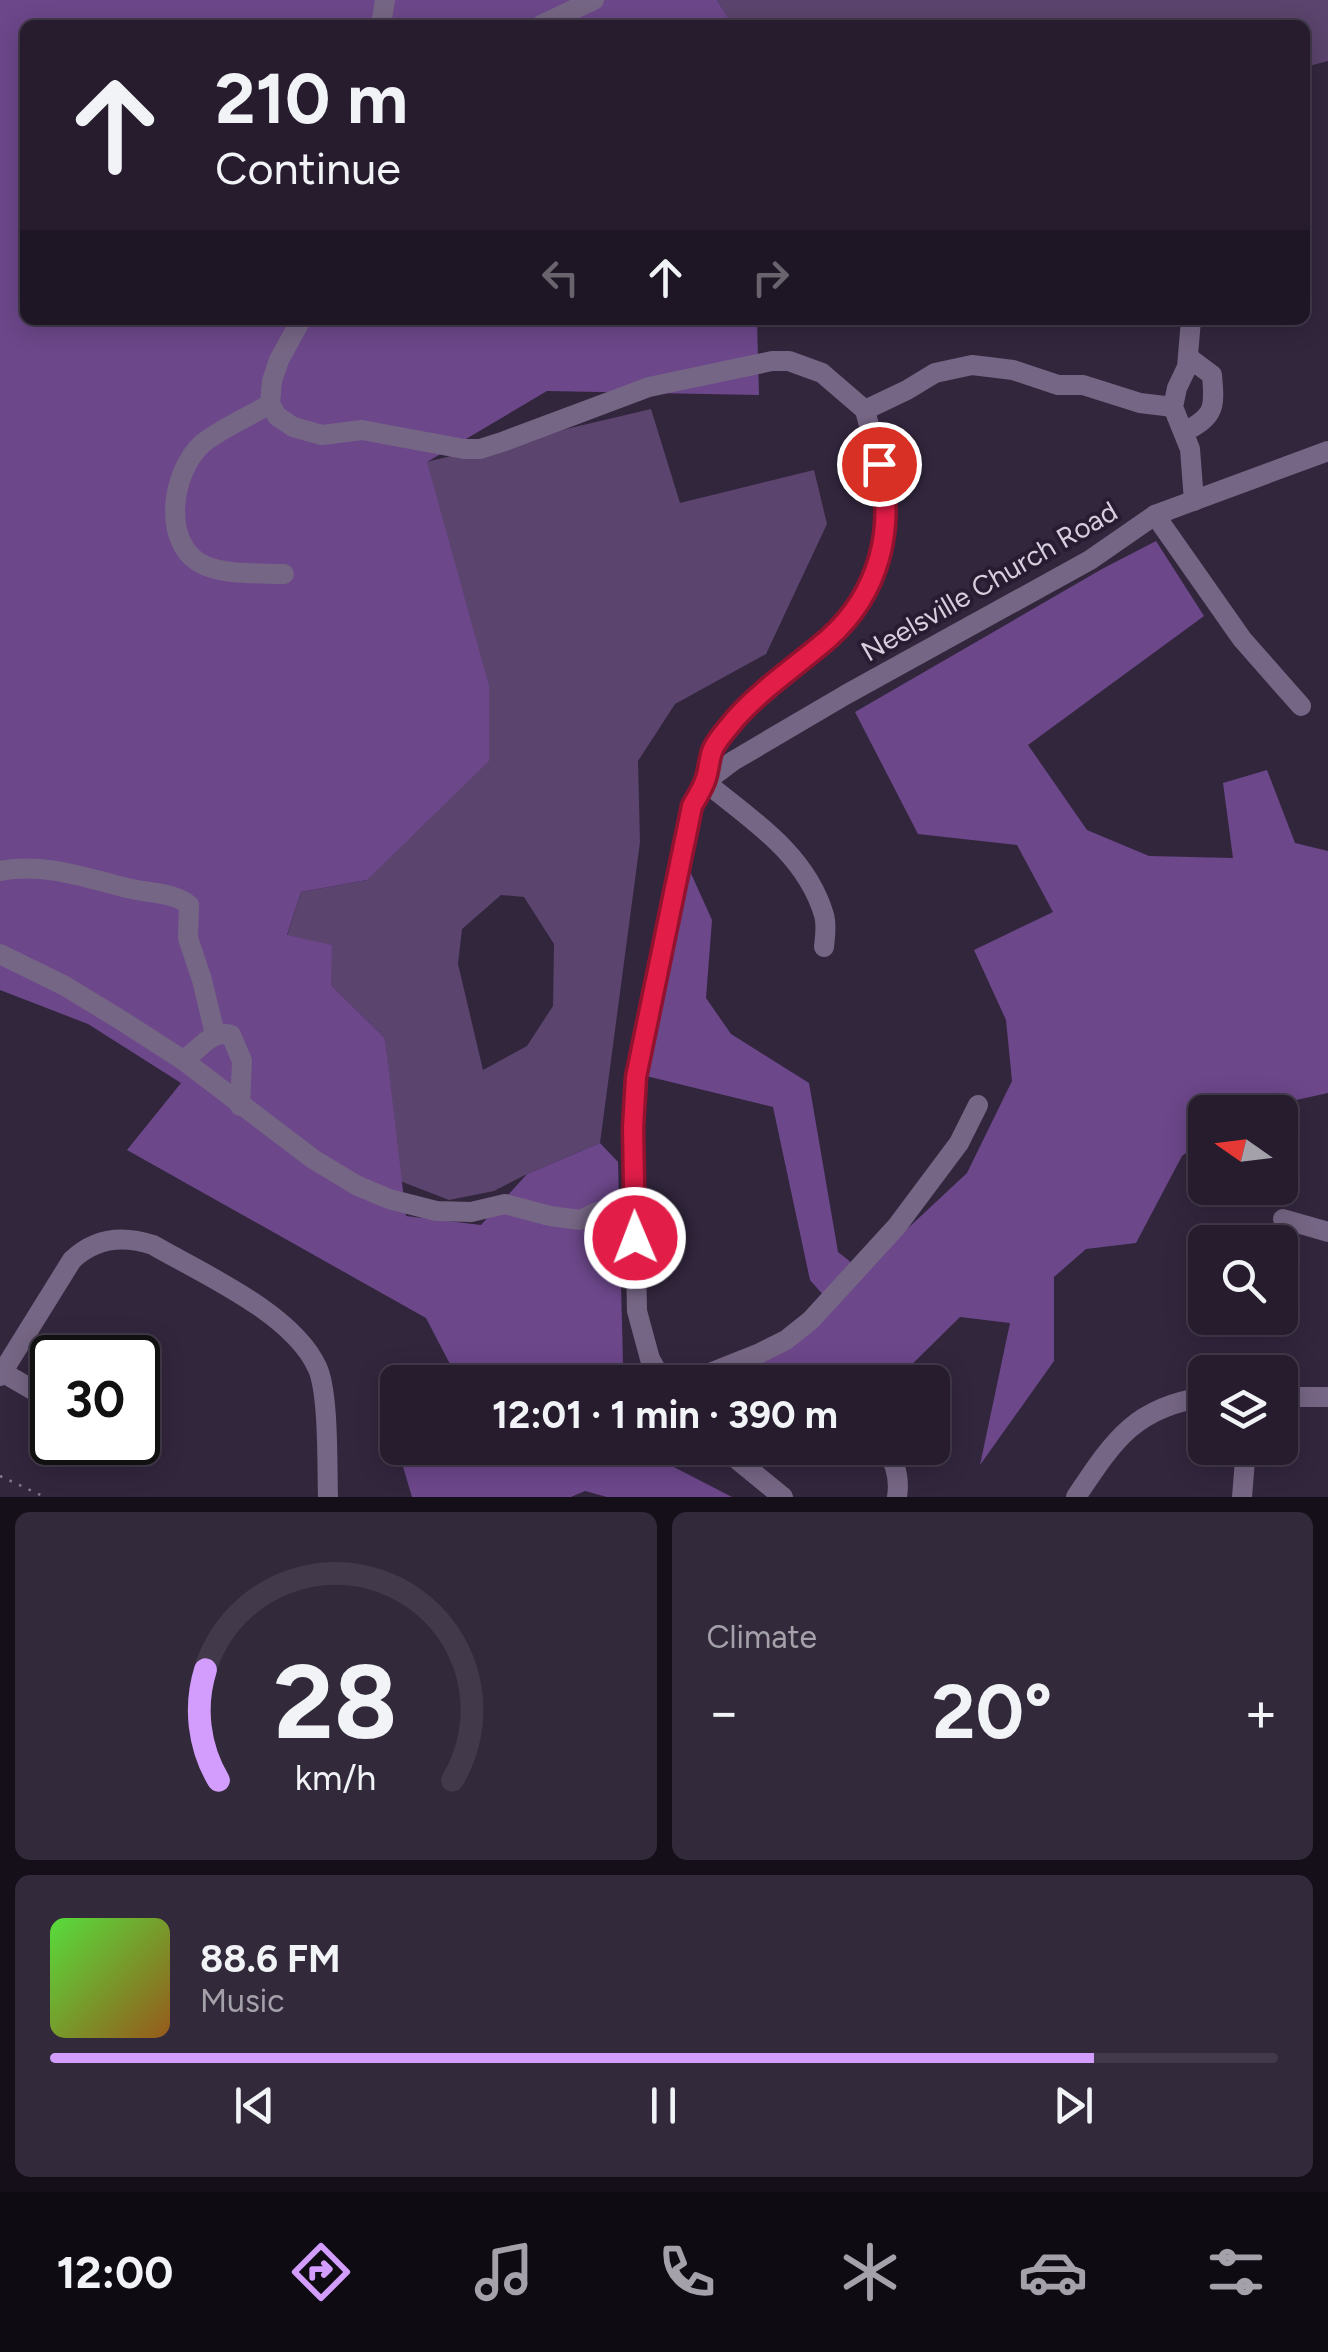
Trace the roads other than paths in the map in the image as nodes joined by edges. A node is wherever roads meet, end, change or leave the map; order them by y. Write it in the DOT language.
graph roads {
  1 [pos="594,0"];
  2 [pos="552,20"];
  3 [pos="298,325"];
  4 [pos="1191,325"];
  5 [pos="1188,357"];
  6 [pos="270,404"];
  7 [pos="1173,408"];
  8 [pos="865,410"];
  9 [pos="1184,432"];
  10 [pos="1328,451"];
  11 [pos="1194,501"];
  12 [pos="1155,515"];
  13 [pos="284,574"];
  14 [pos="1301,706"];
  15 [pos="705,782"];
  16 [pos="0,871"];
  17 [pos="824,947"];
  18 [pos="0,954"];
  19 [pos="215,1034"];
  20 [pos="182,1060"];
  21 [pos="978,1105"];
  22 [pos="240,1106"];
  23 [pos="635,1202"];
  24 [pos="1283,1219"];
  25 [pos="1328,1232"];
  26 [pos="654,1365"];
  27 [pos="730,1365"];
  28 [pos="1,1374"];
  29 [pos="30,1390"];
  30 [pos="1328,1396"];
  31 [pos="1298,1397"];
  32 [pos="1188,1400"];
  33 [pos="751,1465"];
  34 [pos="895,1465"];
  35 [pos="1245,1465"];
  36 [pos="328,1497"];
  37 [pos="783,1497"];
  38 [pos="897,1497"];
  39 [pos="1076,1497"];
  40 [pos="1242,1497"];
  1 -- 2 [label="street"];
  3 -- 6 [label="street"];
  4 -- 5 [label="street"];
  5 -- 7 [label="street"];
  5 -- 9 [label="street"];
  6 -- 8 [label="street"];
  6 -- 13 [label="street"];
  7 -- 8 [label="street"];
  7 -- 9 [label="street"];
  8 -- 15 [label="street"];
  9 -- 11 [label="street"];
  10 -- 11 [label="street, Neelsville Church Road"];
  11 -- 12 [label="street, Neelsville Church Road"];
  12 -- 14 [label="street"];
  12 -- 15 [label="street, Neelsville Church Road"];
  15 -- 17 [label="street"];
  15 -- 23 [label="street"];
  16 -- 19 [label="street"];
  18 -- 20 [label="street"];
  19 -- 20 [label="street"];
  19 -- 22 [label="street"];
  20 -- 22 [label="street"];
  21 -- 27 [label="street"];
  22 -- 23 [label="street"];
  23 -- 26 [label="street"];
  24 -- 25 [label="street"];
  28 -- 29 [label="street"];
  28 -- 36 [label="street"];
  30 -- 31 [label="street"];
  32 -- 39 [label="street"];
  33 -- 37 [label="street"];
  34 -- 38 [label="street"];
  35 -- 40 [label="street"];
}
